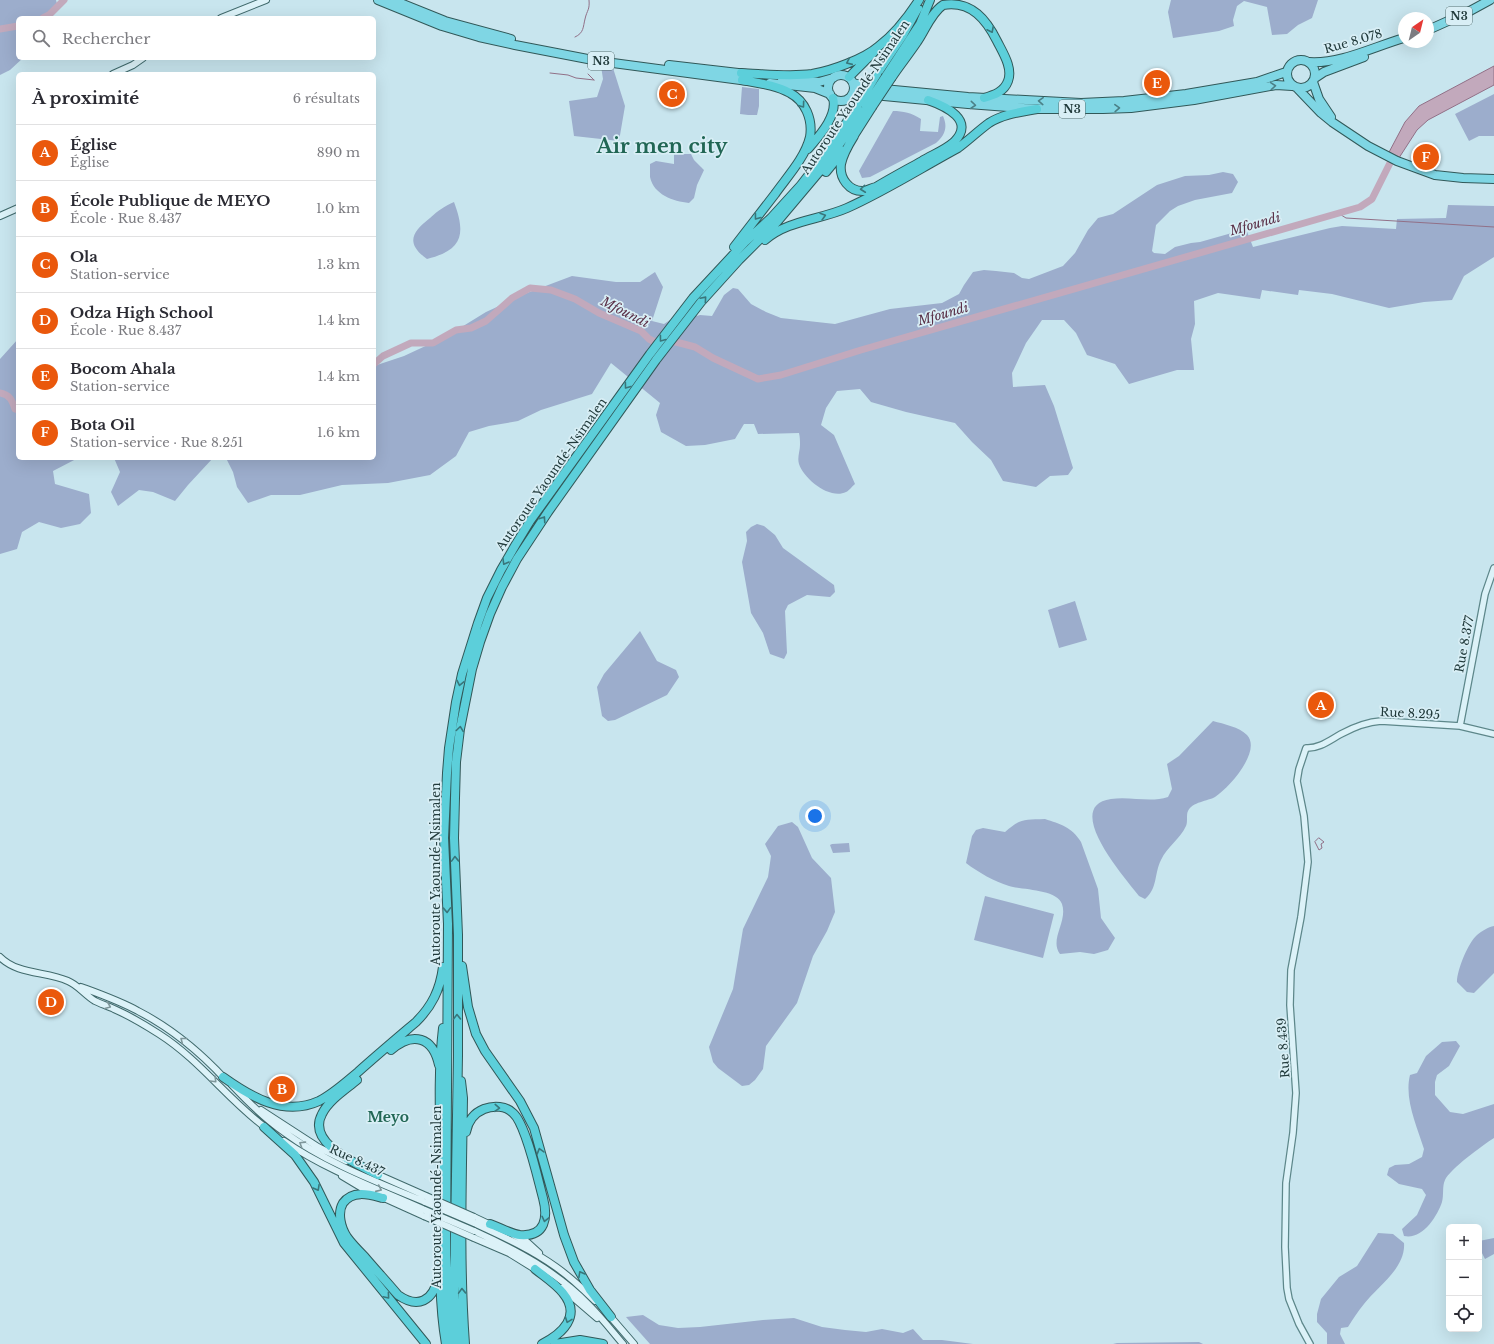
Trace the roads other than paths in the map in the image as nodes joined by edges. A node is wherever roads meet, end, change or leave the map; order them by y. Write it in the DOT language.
graph roads {
  1 [pos="266,0"];
  2 [pos="378,0"];
  3 [pos="392,0"];
  4 [pos="920,0"];
  5 [pos="930,0"];
  6 [pos="935,0"];
  7 [pos="1490,0"];
  8 [pos="226,16"];
  9 [pos="1434,27"];
  10 [pos="1398,40"];
  11 [pos="1398,44"];
  12 [pos="878,47"];
  13 [pos="910,52"];
  14 [pos="140,60"];
  15 [pos="1309,62"];
  16 [pos="117,72"];
  17 [pos="1286,72"];
  18 [pos="885,76"];
  19 [pos="742,77"];
  20 [pos="833,78"];
  21 [pos="851,80"];
  22 [pos="1314,80"];
  23 [pos="1295,87"];
  24 [pos="831,96"];
  25 [pos="851,97"];
  26 [pos="984,98"];
  27 [pos="928,100"];
  28 [pos="865,106"];
  29 [pos="1037,109"];
  30 [pos="1342,127"];
  31 [pos="854,136"];
  32 [pos="802,156"];
  33 [pos="1494,179"];
  34 [pos="16,209"];
  35 [pos="789,209"];
  36 [pos="0,216"];
  37 [pos="731,270"];
  38 [pos="693,298"];
  39 [pos="676,326"];
  40 [pos="653,357"];
  41 [pos="1494,568"];
  42 [pos="1460,726"];
  43 [pos="1494,734"];
  44 [pos="1306,748"];
  45 [pos="448,924"];
  46 [pos="458,935"];
  47 [pos="0,957"];
  48 [pos="76,985"];
  49 [pos="447,996"];
  50 [pos="458,1056"];
  51 [pos="224,1077"];
  52 [pos="441,1086"];
  53 [pos="245,1099"];
  54 [pos="264,1127"];
  55 [pos="318,1162"];
  56 [pos="378,1175"];
  57 [pos="462,1177"];
  58 [pos="383,1198"];
  59 [pos="426,1199"];
  60 [pos="424,1213"];
  61 [pos="474,1220"];
  62 [pos="490,1224"];
  63 [pos="474,1234"];
  64 [pos="440,1259"];
  65 [pos="556,1267"];
  66 [pos="535,1269"];
  67 [pos="611,1317"];
  68 [pos="464,1326"];
  69 [pos="613,1332"];
  70 [pos="426,1344"];
  71 [pos="446,1344"];
  72 [pos="452,1344"];
  73 [pos="459,1344"];
  74 [pos="466,1344"];
  75 [pos="469,1344"];
  76 [pos="542,1344"];
  77 [pos="555,1344"];
  78 [pos="603,1344"];
  79 [pos="623,1344"];
  80 [pos="634,1344"];
  81 [pos="1310,1344"];
  1 -- 8 [label="main road"];
  2 -- 19 [label="highway, N3"];
  3 -- 19 [label="highway, N3"];
  4 -- 12 [label="highway"];
  4 -- 18 [label="highway, Autoroute Yaoundé-Nsimalen"];
  5 -- 18 [label="highway, Autoroute Yaoundé-Nsimalen"];
  6 -- 13 [label="highway"];
  7 -- 9 [label="highway, N3"];
  10 -- 15 [label="highway, Rue 8.078 / N3"];
  11 -- 22 [label="highway, Rue 8.078 / N3"];
  12 -- 19 [label="highway, one-way"];
  12 -- 21 [label="highway"];
  13 -- 18 [label="highway"];
  13 -- 26 [label="highway, one-way"];
  14 -- 16 [label="main road"];
  15 -- 17 [label="highway, N3"];
  15 -- 22 [label="highway"];
  17 -- 23 [label="highway"];
  17 -- 26 [label="highway, N3, one-way"];
  18 -- 28 [label="highway, Autoroute Yaoundé-Nsimalen, bridge"];
  19 -- 20 [label="highway, N3"];
  19 -- 24 [label="highway, N3"];
  19 -- 32 [label="highway, one-way"];
  20 -- 21 [label="highway, N3"];
  20 -- 24 [label="highway"];
  21 -- 25 [label="highway"];
  21 -- 26 [label="highway, N3"];
  22 -- 23 [label="highway, N3"];
  22 -- 30 [label="highway"];
  29 -- 23 [label="highway, N3, one-way"];
  23 -- 30 [label="highway"];
  24 -- 25 [label="highway, N3"];
  24 -- 32 [label="highway"];
  25 -- 27 [label="highway, N3"];
  27 -- 29 [label="highway, N3, one-way"];
  27 -- 31 [label="highway, one-way"];
  28 -- 31 [label="highway"];
  28 -- 35 [label="highway, Autoroute Yaoundé-Nsimalen"];
  28 -- 38 [label="highway, Autoroute Yaoundé-Nsimalen"];
  37 -- 29 [label="highway, one-way"];
  30 -- 33 [label="highway"];
  31 -- 35 [label="highway"];
  32 -- 38 [label="highway, one-way"];
  34 -- 36 [label="main road"];
  35 -- 37 [label="highway, Autoroute Yaoundé-Nsimalen"];
  39 -- 37 [label="highway, Autoroute Yaoundé-Nsimalen, one-way"];
  38 -- 39 [label="highway, Autoroute Yaoundé-Nsimalen"];
  39 -- 40 [label="highway, Autoroute Yaoundé-Nsimalen"];
  40 -- 45 [label="highway, Autoroute Yaoundé-Nsimalen, one-way"];
  46 -- 40 [label="highway, Autoroute Yaoundé-Nsimalen, one-way"];
  41 -- 42 [label="street, Rue 8.377"];
  42 -- 43 [label="street, Rue 8.295"];
  42 -- 44 [label="street, Rue 8.295"];
  44 -- 81 [label="street, Rue 8.439"];
  45 -- 49 [label="highway, Autoroute Yaoundé-Nsimalen"];
  45 -- 51 [label="highway"];
  50 -- 46 [label="highway, Autoroute Yaoundé-Nsimalen, one-way"];
  67 -- 46 [label="highway, one-way"];
  47 -- 48 [label="main road, Rue 8.437"];
  51 -- 48 [label="main road, Rue 8.437, one-way"];
  48 -- 54 [label="main road, Rue 8.437, one-way"];
  49 -- 52 [label="highway"];
  49 -- 72 [label="highway, Autoroute Yaoundé-Nsimalen"];
  50 -- 57 [label="highway"];
  50 -- 73 [label="highway, Autoroute Yaoundé-Nsimalen"];
  51 -- 53 [label="main road, Rue 8.437"];
  52 -- 56 [label="highway"];
  52 -- 64 [label="highway"];
  53 -- 56 [label="main road"];
  59 -- 53 [label="main road, Rue 8.437, one-way"];
  54 -- 55 [label="main road, Rue 8.437"];
  54 -- 70 [label="highway, one-way"];
  55 -- 58 [label="main road"];
  55 -- 60 [label="main road, Rue 8.437, one-way"];
  56 -- 59 [label="main road"];
  57 -- 62 [label="highway, one-way"];
  68 -- 57 [label="highway, one-way"];
  58 -- 60 [label="main road"];
  58 -- 64 [label="highway"];
  59 -- 61 [label="main road, Rue 8.437, bridge"];
  60 -- 63 [label="main road, Rue 8.437, bridge"];
  61 -- 62 [label="main road"];
  61 -- 65 [label="main road, Rue 8.437"];
  62 -- 65 [label="main road"];
  63 -- 66 [label="main road"];
  63 -- 69 [label="main road, Rue 8.437"];
  64 -- 71 [label="highway"];
  65 -- 67 [label="main road, Rue 8.437"];
  66 -- 69 [label="main road"];
  66 -- 76 [label="highway, one-way"];
  67 -- 80 [label="main road, Rue 8.437"];
  68 -- 74 [label="highway"];
  68 -- 75 [label="highway"];
  69 -- 79 [label="main road, Rue 8.437"];
  77 -- 78 [label="highway"];
}
